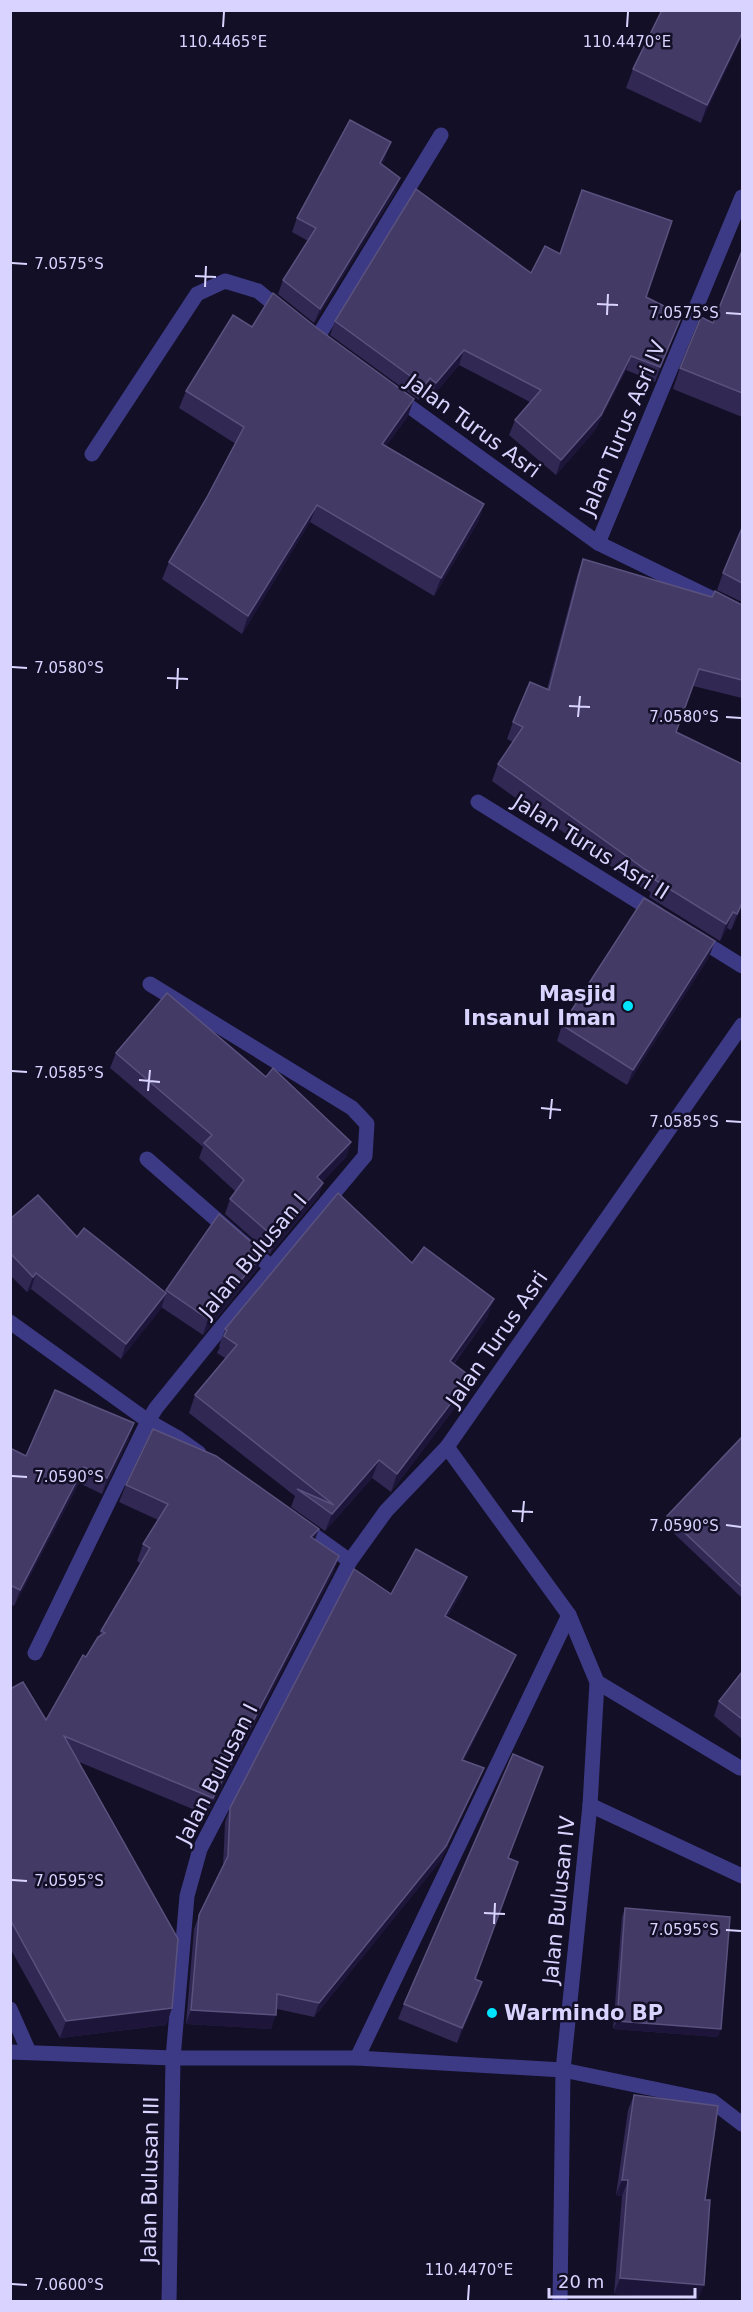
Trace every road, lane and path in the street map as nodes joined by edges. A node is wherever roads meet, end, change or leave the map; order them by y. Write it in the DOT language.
graph roads {
  1 [pos="441,135"];
  2 [pos="742,197"];
  3 [pos="384,388"];
  4 [pos="92,454"];
  5 [pos="598,543"];
  6 [pos="742,613"];
  7 [pos="478,802"];
  8 [pos="742,966"];
  9 [pos="150,984"];
  10 [pos="742,1025"];
  11 [pos="147,1159"];
  12 [pos="271,1267"];
  13 [pos="10,1322"];
  14 [pos="148,1421"];
  15 [pos="447,1447"];
  16 [pos="207,1458"];
  17 [pos="293,1520"];
  18 [pos="350,1562"];
  19 [pos="569,1615"];
  20 [pos="35,1653"];
  21 [pos="597,1682"];
  22 [pos="740,1768"];
  23 [pos="590,1805"];
  24 [pos="742,1876"];
  25 [pos="10,2009"];
  26 [pos="10,2052"];
  27 [pos="29,2052"];
  28 [pos="173,2058"];
  29 [pos="357,2058"];
  30 [pos="563,2070"];
  31 [pos="742,2124"];
  32 [pos="169,2301"];
  33 [pos="560,2301"];
  1 -- 4 [label="street"];
  2 -- 5 [label="street, Jalan Turus Asri IV"];
  3 -- 5 [label="street, Jalan Turus Asri"];
  5 -- 6 [label="street, Jalan Turus Asri"];
  7 -- 8 [label="street, Jalan Turus Asri II"];
  9 -- 12 [label="street, Jalan Bulusan I"];
  10 -- 15 [label="street, Jalan Turus Asri"];
  11 -- 12 [label="street"];
  12 -- 14 [label="street, Jalan Bulusan I"];
  13 -- 14 [label="street"];
  14 -- 16 [label="street"];
  14 -- 20 [label="street, Jalan Bulusan I"];
  15 -- 18 [label="street, Jalan Bulusan I"];
  15 -- 19 [label="street"];
  17 -- 18 [label="street"];
  18 -- 28 [label="street, Jalan Bulusan I"];
  19 -- 21 [label="street"];
  19 -- 29 [label="street"];
  21 -- 22 [label="street"];
  21 -- 23 [label="street, Jalan Bulusan IV"];
  23 -- 24 [label="street"];
  23 -- 30 [label="street, Jalan Bulusan IV"];
  25 -- 27 [label="street"];
  26 -- 27 [label="street"];
  27 -- 28 [label="street"];
  28 -- 29 [label="street"];
  28 -- 32 [label="street, Jalan Bulusan III"];
  29 -- 30 [label="street"];
  30 -- 31 [label="street"];
  30 -- 33 [label="street, Jalan Bulusan IV"];
}
